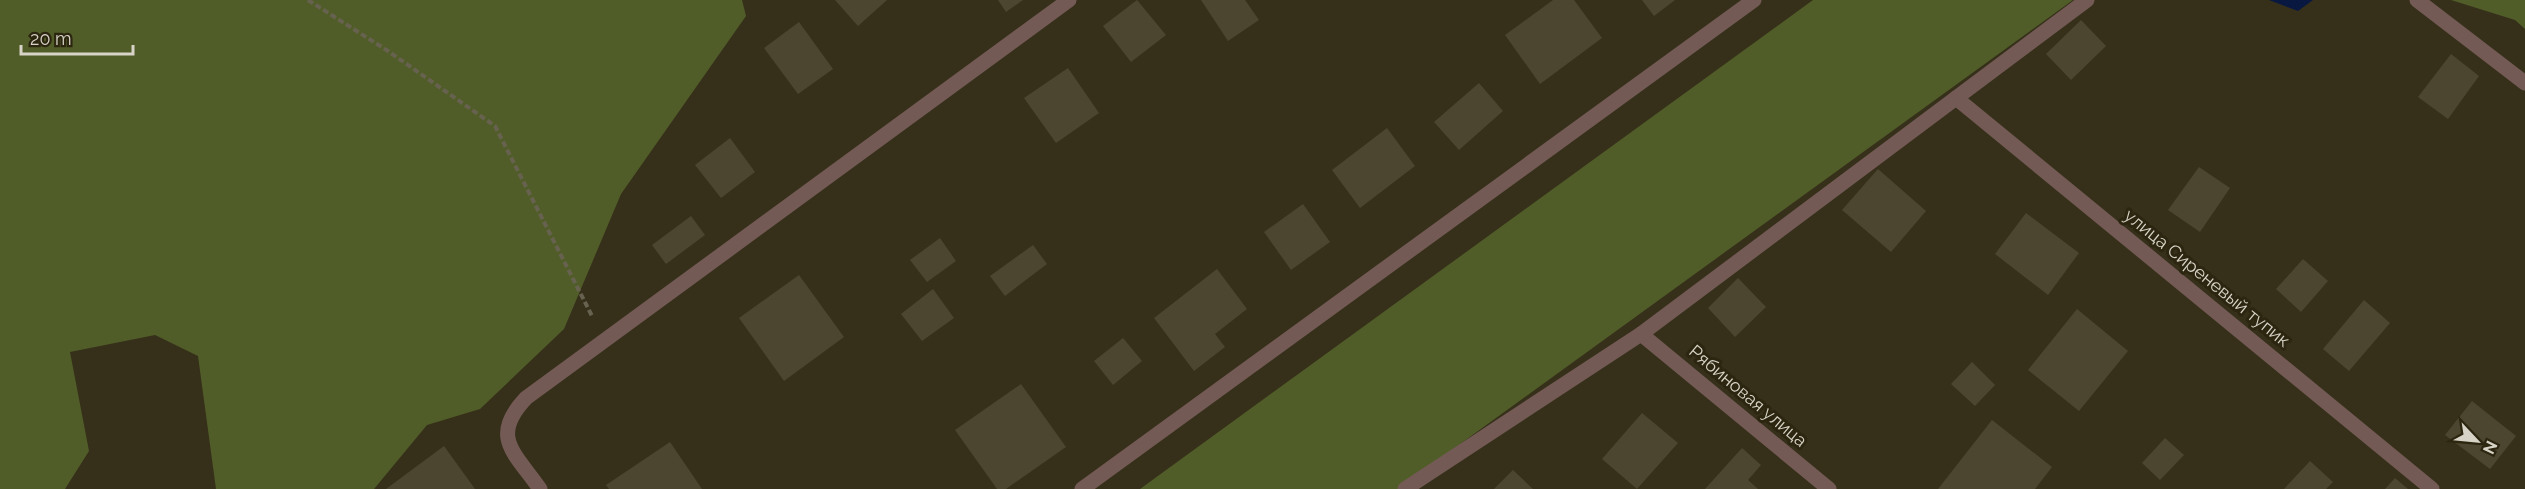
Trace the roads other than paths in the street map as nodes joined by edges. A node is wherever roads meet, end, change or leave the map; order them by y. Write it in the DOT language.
graph roads {
  1 [pos="1070,0"];
  2 [pos="1754,0"];
  3 [pos="2087,0"];
  4 [pos="2417,0"];
  5 [pos="2525,83"];
  6 [pos="1956,98"];
  7 [pos="1641,334"];
  8 [pos="540,489"];
  9 [pos="1082,489"];
  10 [pos="1406,489"];
  11 [pos="1829,489"];
  12 [pos="2432,489"];
  1 -- 8 [label="street"];
  2 -- 9 [label="street"];
  3 -- 6 [label="street"];
  4 -- 5 [label="street"];
  6 -- 7 [label="street"];
  6 -- 12 [label="street, улица Сиреневый тупик"];
  7 -- 10 [label="street"];
  7 -- 11 [label="street, Рябиновая улица"];
}
